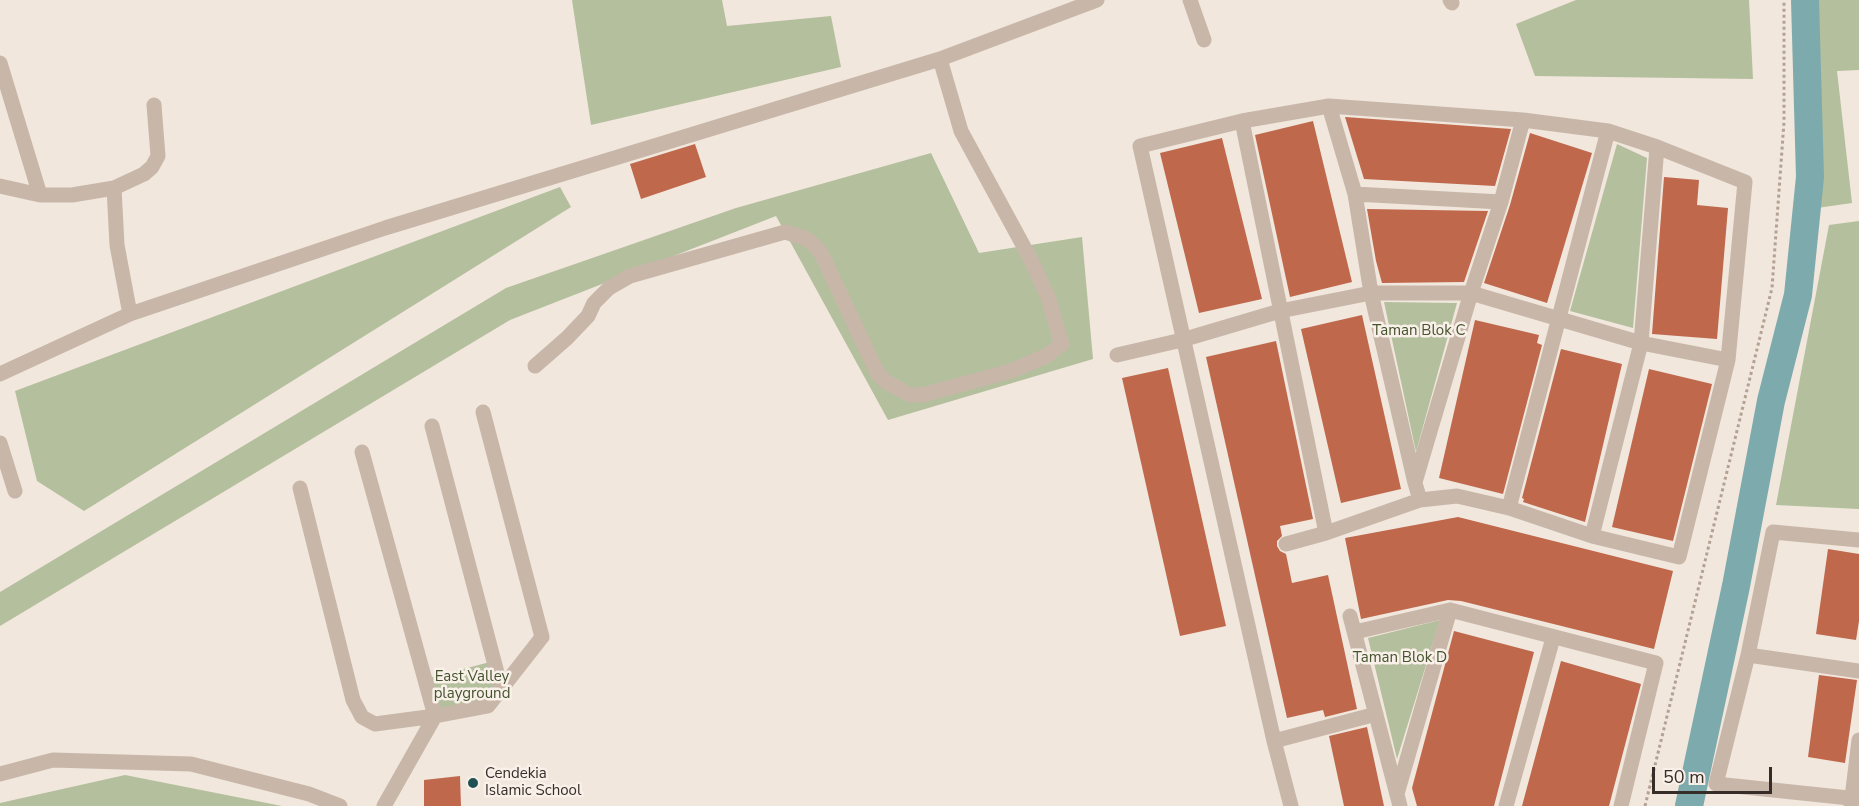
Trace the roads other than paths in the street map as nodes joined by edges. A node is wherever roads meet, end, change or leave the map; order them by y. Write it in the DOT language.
graph roads {
  1 [pos="1097,0"];
  2 [pos="1190,0"];
  3 [pos="1204,40"];
  4 [pos="940,59"];
  5 [pos="0,63"];
  6 [pos="154,105"];
  7 [pos="1329,106"];
  8 [pos="1242,120"];
  9 [pos="1523,120"];
  10 [pos="1608,131"];
  11 [pos="1657,147"];
  12 [pos="0,186"];
  13 [pos="114,188"];
  14 [pos="1355,194"];
  15 [pos="40,195"];
  16 [pos="1501,202"];
  17 [pos="1371,293"];
  18 [pos="1471,293"];
  19 [pos="1280,311"];
  20 [pos="130,314"];
  21 [pos="1557,319"];
  22 [pos="1182,340"];
  23 [pos="1641,343"];
  24 [pos="1117,355"];
  25 [pos="1728,360"];
  26 [pos="534,366"];
  27 [pos="0,374"];
  28 [pos="483,412"];
  29 [pos="432,426"];
  30 [pos="0,443"];
  31 [pos="362,452"];
  32 [pos="1414,483"];
  33 [pos="300,488"];
  34 [pos="15,491"];
  35 [pos="1420,500"];
  36 [pos="1509,508"];
  37 [pos="1326,533"];
  38 [pos="1592,536"];
  39 [pos="1859,540"];
  40 [pos="1286,544"];
  41 [pos="1450,610"];
  42 [pos="1350,615"];
  43 [pos="1355,632"];
  44 [pos="1553,638"];
  45 [pos="1748,655"];
  46 [pos="1859,670"];
  47 [pos="501,688"];
  48 [pos="1376,714"];
  49 [pos="435,716"];
  50 [pos="1859,740"];
  51 [pos="1274,741"];
  52 [pos="0,774"];
  53 [pos="1399,800"];
  54 [pos="1854,801"];
  55 [pos="340,806"];
  56 [pos="384,806"];
  57 [pos="1291,806"];
  58 [pos="1506,806"];
  59 [pos="1621,806"];
  1 -- 4 [label="street"];
  2 -- 3 [label="street"];
  4 -- 20 [label="street"];
  4 -- 26 [label="street"];
  5 -- 15 [label="street"];
  6 -- 13 [label="street"];
  7 -- 8 [label="street"];
  7 -- 9 [label="street"];
  7 -- 14 [label="street"];
  8 -- 19 [label="street"];
  8 -- 22 [label="street"];
  9 -- 10 [label="street"];
  9 -- 16 [label="street"];
  10 -- 11 [label="street"];
  10 -- 21 [label="street"];
  11 -- 23 [label="street"];
  11 -- 25 [label="street"];
  12 -- 15 [label="street"];
  13 -- 15 [label="street"];
  13 -- 20 [label="street"];
  14 -- 16 [label="street"];
  14 -- 17 [label="street"];
  16 -- 18 [label="street"];
  17 -- 18 [label="street"];
  17 -- 19 [label="street"];
  17 -- 32 [label="street"];
  18 -- 21 [label="street"];
  18 -- 32 [label="street"];
  19 -- 22 [label="street"];
  19 -- 37 [label="street"];
  20 -- 27 [label="street"];
  21 -- 23 [label="street"];
  21 -- 36 [label="street"];
  22 -- 24 [label="street"];
  22 -- 51 [label="street"];
  23 -- 25 [label="street"];
  23 -- 38 [label="street"];
  25 -- 38 [label="street"];
  28 -- 47 [label="street"];
  29 -- 47 [label="street"];
  30 -- 34 [label="street"];
  31 -- 49 [label="street"];
  32 -- 35 [label="street"];
  33 -- 49 [label="street"];
  35 -- 36 [label="street"];
  35 -- 37 [label="street"];
  36 -- 38 [label="street"];
  37 -- 40 [label="street"];
  39 -- 45 [label="street"];
  41 -- 43 [label="street"];
  41 -- 44 [label="street"];
  41 -- 53 [label="street"];
  42 -- 43 [label="street"];
  43 -- 48 [label="street"];
  44 -- 58 [label="street"];
  44 -- 59 [label="street"];
  45 -- 46 [label="street"];
  45 -- 54 [label="street"];
  47 -- 49 [label="street"];
  48 -- 51 [label="street"];
  48 -- 53 [label="street"];
  49 -- 56 [label="street"];
  50 -- 54 [label="street"];
  51 -- 57 [label="street"];
  52 -- 55 [label="street"];
}
